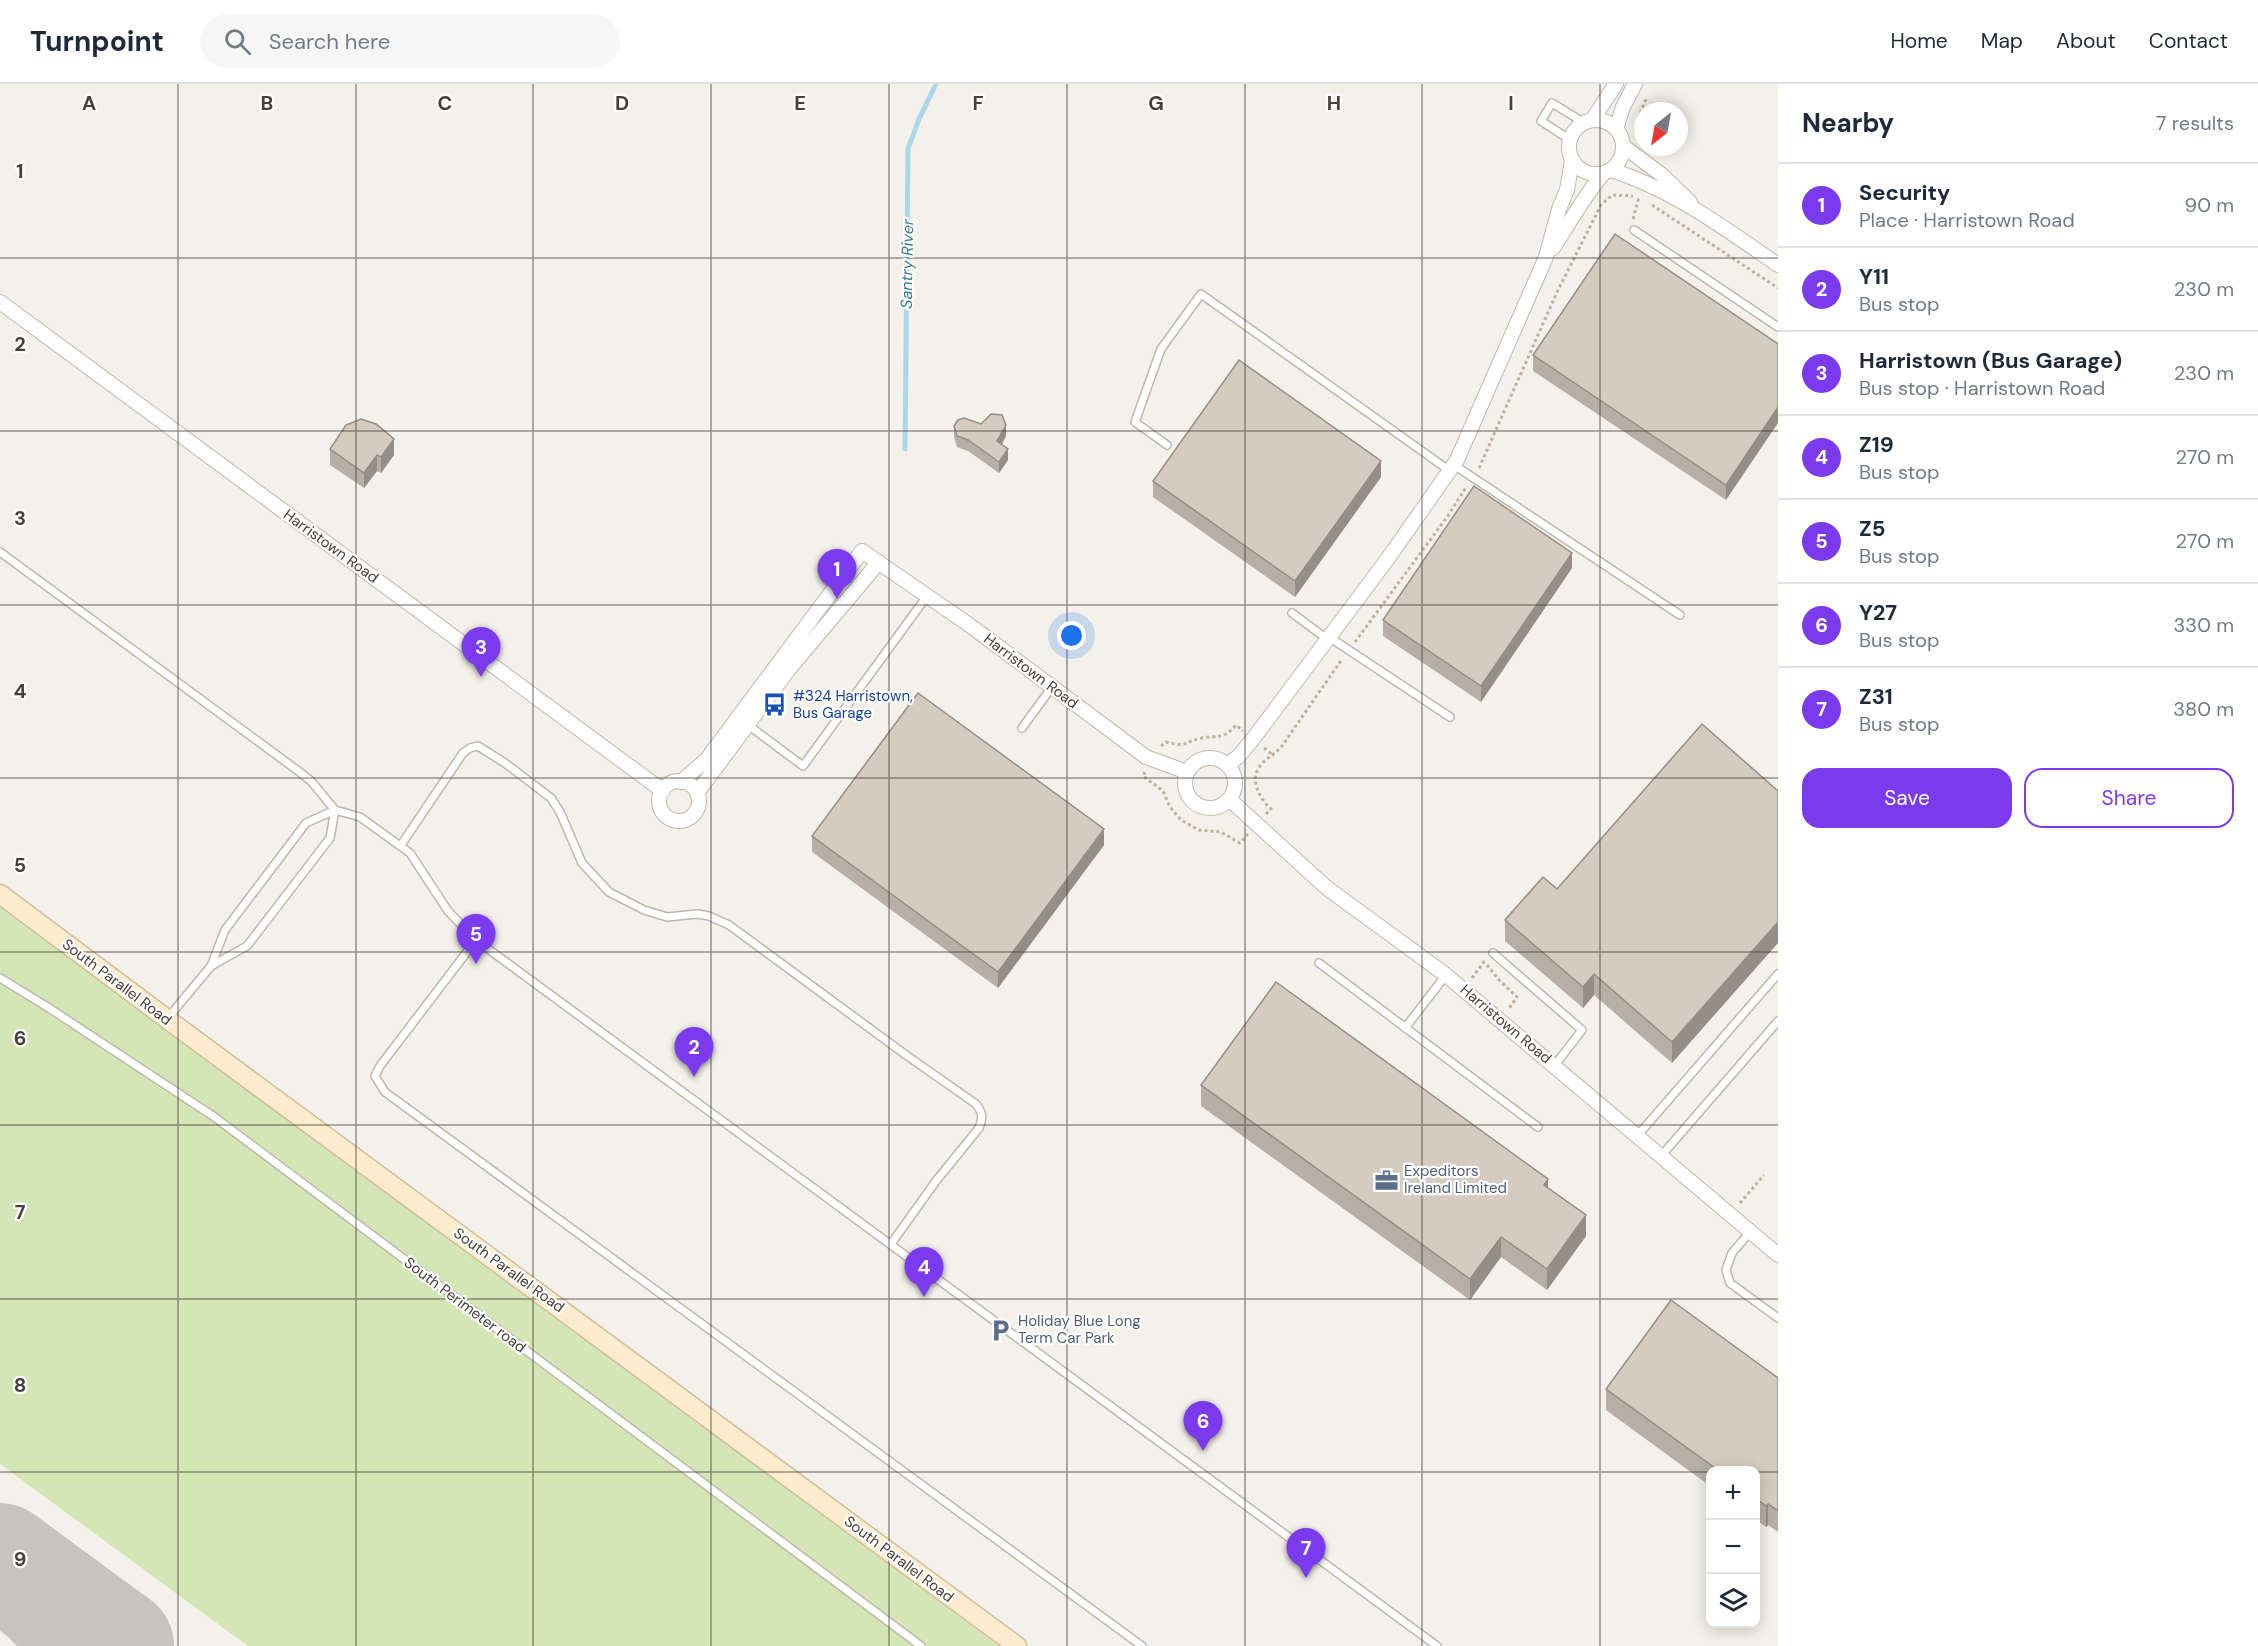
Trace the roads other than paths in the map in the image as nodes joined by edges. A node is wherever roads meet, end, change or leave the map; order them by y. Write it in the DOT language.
graph roads {
  1 [pos="1616,84"];
  2 [pos="1635,84"];
  3 [pos="1588,121"];
  4 [pos="1616,129"];
  5 [pos="1569,139"];
  6 [pos="1623,146"];
  7 [pos="1572,160"];
  8 [pos="1607,172"];
  9 [pos="1698,210"];
  10 [pos="1634,230"];
  11 [pos="1546,257"];
  12 [pos="1778,265"];
  13 [pos="0,302"];
  14 [pos="1778,327"];
  15 [pos="1167,445"];
  16 [pos="1452,468"];
  17 [pos="0,552"];
  18 [pos="879,562"];
  19 [pos="927,596"];
  20 [pos="1292,613"];
  21 [pos="1680,615"];
  22 [pos="1328,638"];
  23 [pos="1053,687"];
  24 [pos="1450,717"];
  25 [pos="747,724"];
  26 [pos="1022,728"];
  27 [pos="1227,765"];
  28 [pos="1187,772"];
  29 [pos="681,782"];
  30 [pos="663,791"];
  31 [pos="697,793"];
  32 [pos="1229,799"];
  33 [pos="335,810"];
  34 [pos="401,845"];
  35 [pos="0,894"];
  36 [pos="476,940"];
  37 [pos="1493,953"];
  38 [pos="1319,963"];
  39 [pos="211,966"];
  40 [pos="1778,974"];
  41 [pos="1446,975"];
  42 [pos="0,978"];
  43 [pos="167,1019"];
  44 [pos="1778,1021"];
  45 [pos="1405,1028"];
  46 [pos="1555,1065"];
  47 [pos="1538,1127"];
  48 [pos="1638,1135"];
  49 [pos="1662,1155"];
  50 [pos="1750,1231"];
  51 [pos="891,1244"];
  52 [pos="1778,1255"];
  53 [pos="1778,1318"];
  54 [pos="921,1646"];
  55 [pos="1017,1646"];
  56 [pos="1142,1646"];
  57 [pos="1437,1646"];
  1 -- 3 [label="street"];
  2 -- 4 [label="street"];
  3 -- 4 [label="street"];
  3 -- 5 [label="street"];
  3 -- 5 [label="lane"];
  4 -- 6 [label="street"];
  5 -- 7 [label="street"];
  6 -- 8 [label="street"];
  6 -- 9 [label="street"];
  7 -- 8 [label="street"];
  7 -- 11 [label="street"];
  8 -- 9 [label="street"];
  8 -- 11 [label="street"];
  9 -- 12 [label="street"];
  10 -- 14 [label="lane"];
  11 -- 16 [label="street"];
  13 -- 30 [label="street, Harristown Road"];
  15 -- 16 [label="lane"];
  16 -- 21 [label="lane"];
  16 -- 22 [label="street"];
  17 -- 33 [label="lane"];
  18 -- 19 [label="street, Harristown Road"];
  18 -- 25 [label="street"];
  18 -- 29 [label="street, Harristown Road"];
  19 -- 23 [label="street, Harristown Road"];
  19 -- 25 [label="lane"];
  20 -- 22 [label="lane"];
  22 -- 24 [label="lane"];
  22 -- 27 [label="street"];
  23 -- 26 [label="lane"];
  23 -- 28 [label="street, Harristown Road"];
  25 -- 31 [label="street"];
  27 -- 28 [label="street"];
  27 -- 32 [label="street"];
  28 -- 32 [label="street"];
  29 -- 30 [label="street, Harristown Road"];
  29 -- 31 [label="street"];
  30 -- 31 [label="street"];
  32 -- 41 [label="street, Harristown Road"];
  33 -- 34 [label="lane"];
  33 -- 39 [label="lane"];
  33 -- 39 [label="lane"];
  34 -- 36 [label="lane"];
  34 -- 51 [label="lane"];
  35 -- 43 [label="main road, South Parallel Road"];
  36 -- 51 [label="lane"];
  36 -- 56 [label="lane"];
  37 -- 46 [label="lane"];
  38 -- 45 [label="lane"];
  39 -- 43 [label="lane"];
  40 -- 48 [label="lane"];
  41 -- 45 [label="lane"];
  41 -- 46 [label="street, Harristown Road"];
  42 -- 54 [label="lane, South Perimeter road"];
  43 -- 55 [label="main road, South Parallel Road"];
  44 -- 49 [label="lane"];
  45 -- 47 [label="lane"];
  46 -- 48 [label="street, Harristown Road"];
  48 -- 49 [label="street, Harristown Road"];
  49 -- 50 [label="street, Harristown Road"];
  50 -- 52 [label="street, Harristown Road"];
  50 -- 53 [label="lane"];
  51 -- 57 [label="lane"];
}
